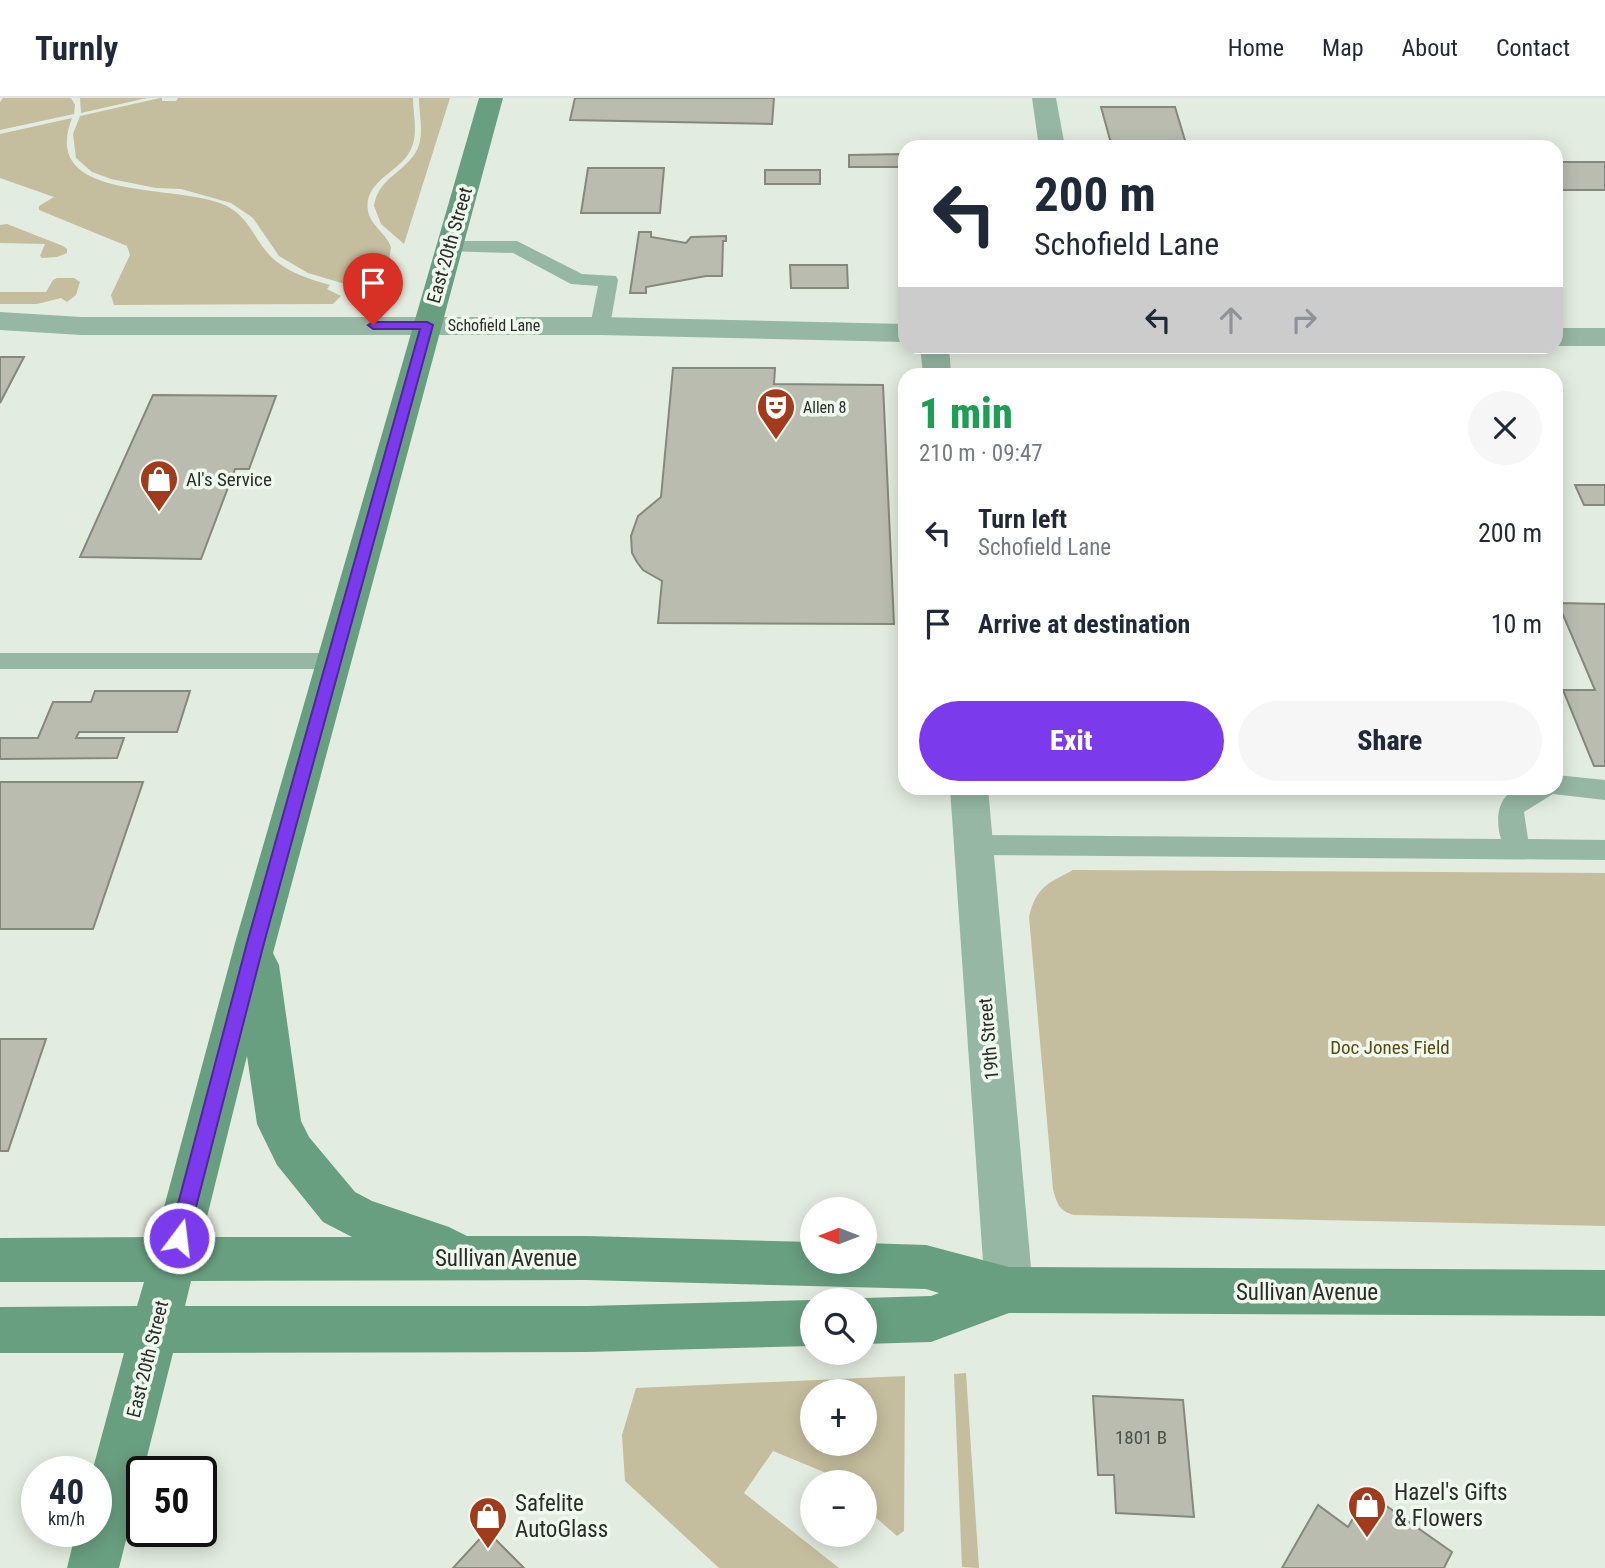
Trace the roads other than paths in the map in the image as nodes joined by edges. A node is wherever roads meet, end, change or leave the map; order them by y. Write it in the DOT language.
graph roads {
  1 [pos="491,98"];
  2 [pos="1044,98"];
  3 [pos="1051,140"];
  4 [pos="449,247"];
  5 [pos="0,321"];
  6 [pos="427,325"];
  7 [pos="600,326"];
  8 [pos="898,332"];
  9 [pos="1563,337"];
  10 [pos="1605,337"];
  11 [pos="0,661"];
  12 [pos="334,661"];
  13 [pos="1563,785"];
  14 [pos="1605,790"];
  15 [pos="969,795"];
  16 [pos="1527,795"];
  17 [pos="973,845"];
  18 [pos="1518,849"];
  19 [pos="1605,850"];
  20 [pos="255,943"];
  21 [pos="173,1259"];
  22 [pos="477,1259"];
  23 [pos="0,1260"];
  24 [pos="1009,1290"];
  25 [pos="1605,1293"];
  26 [pos="877,1321"];
  27 [pos="800,1323"];
  28 [pos="0,1330"];
  29 [pos="154,1331"];
  30 [pos="93,1568"];
  1 -- 4 [label="main road, East 20th Street"];
  2 -- 3 [label="street"];
  4 -- 6 [label="main road, East 20th Street"];
  4 -- 7 [label="lane"];
  5 -- 6 [label="street, Schofield Lane"];
  6 -- 7 [label="street, Schofield Lane"];
  6 -- 12 [label="main road, East 20th Street"];
  7 -- 8 [label="street, Schofield Lane"];
  9 -- 10 [label="street"];
  11 -- 12 [label="lane"];
  12 -- 20 [label="main road, East 20th Street"];
  13 -- 14 [label="lane"];
  15 -- 17 [label="street, 19th Street"];
  16 -- 18 [label="lane"];
  17 -- 18 [label="lane"];
  17 -- 24 [label="street, 19th Street"];
  18 -- 19 [label="lane"];
  20 -- 21 [label="main road, East 20th Street"];
  20 -- 22 [label="main road"];
  21 -- 22 [label="main road, Sullivan Avenue"];
  21 -- 23 [label="main road, Sullivan Avenue"];
  21 -- 29 [label="main road, East 20th Street"];
  22 -- 24 [label="main road, Sullivan Avenue"];
  24 -- 25 [label="main road, Sullivan Avenue"];
  24 -- 26 [label="main road, Sullivan Avenue"];
  27 -- 29 [label="main road"];
  28 -- 29 [label="main road"];
  29 -- 30 [label="main road, East 20th Street"];
}
